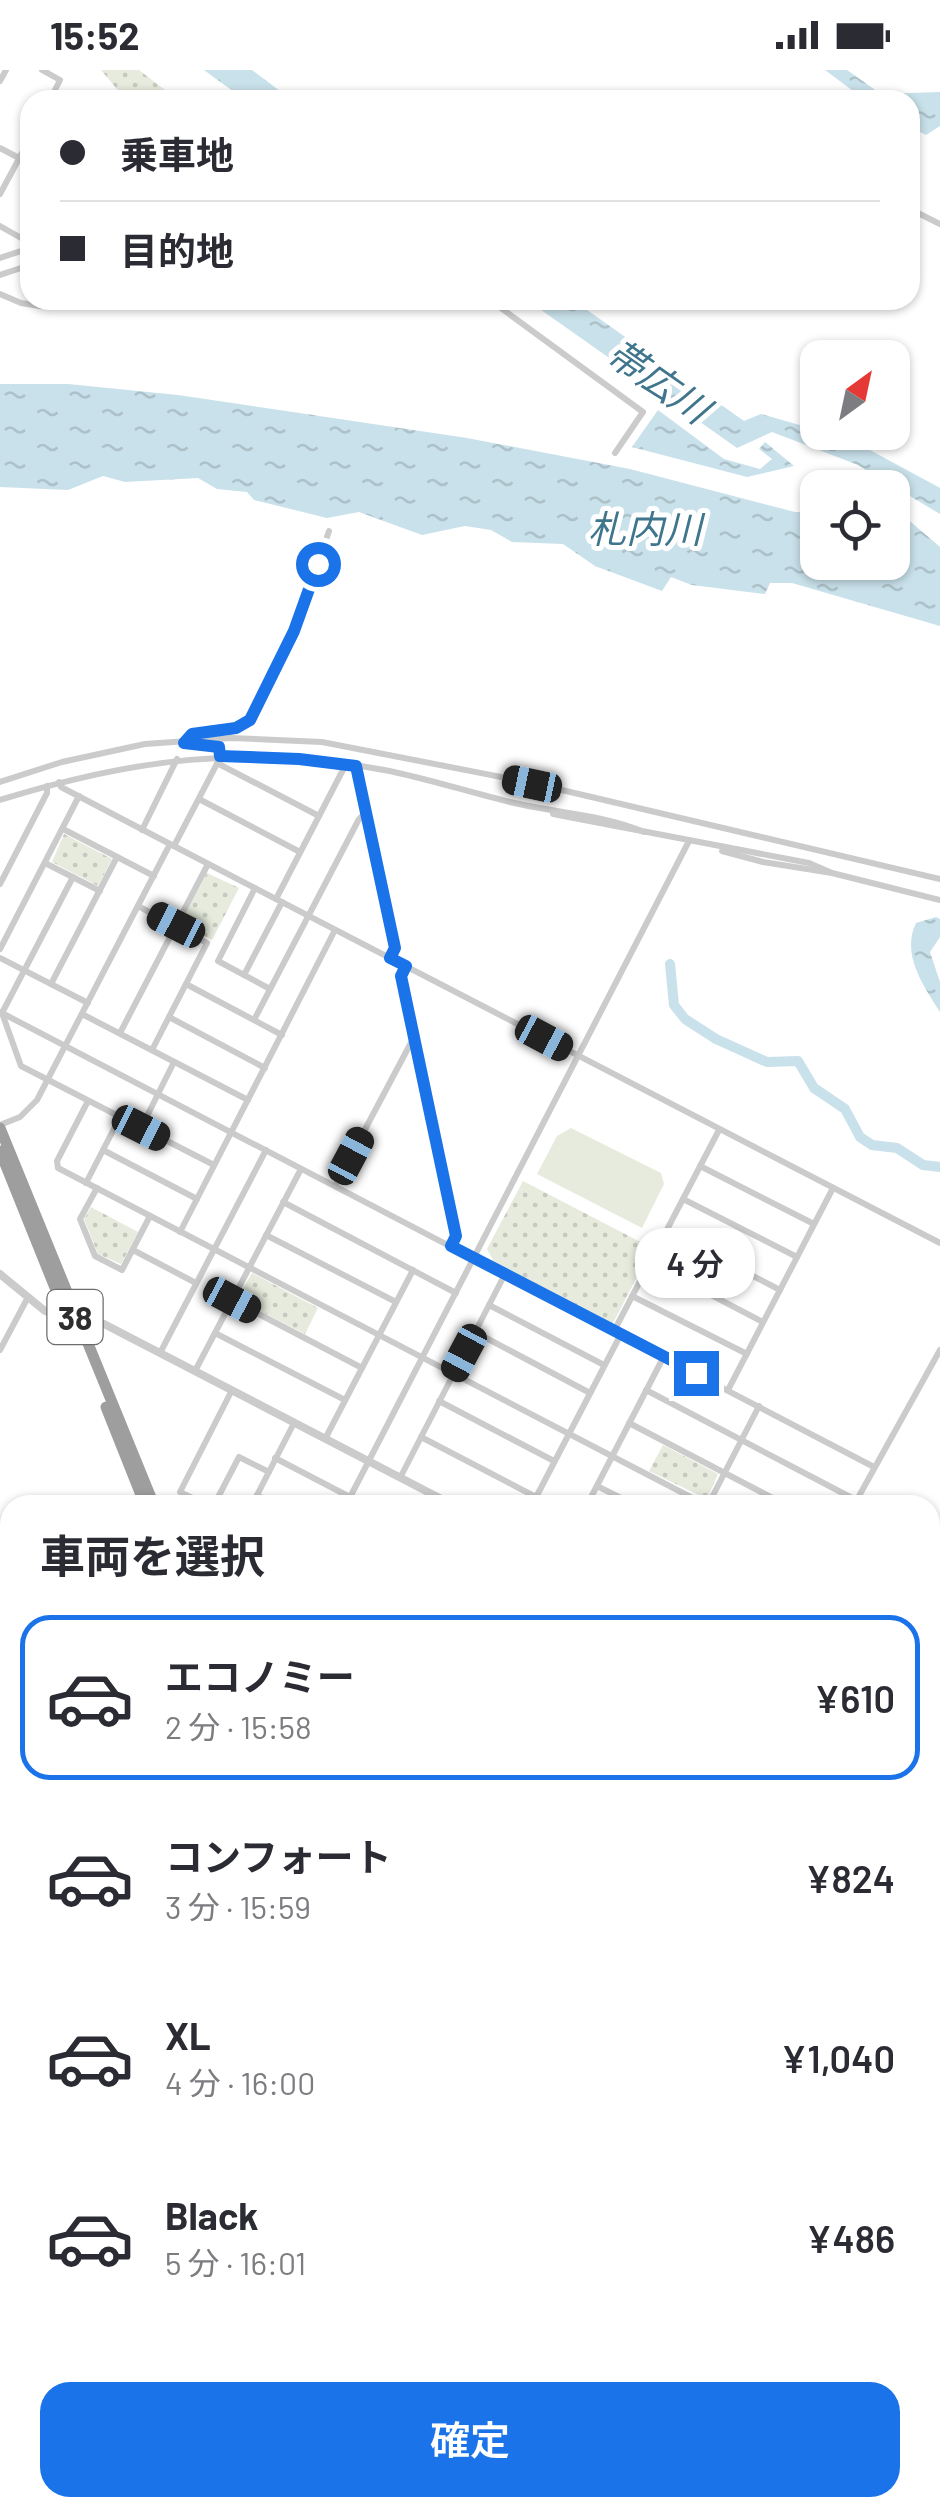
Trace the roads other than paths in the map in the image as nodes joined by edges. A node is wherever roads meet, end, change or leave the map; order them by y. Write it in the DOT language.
graph roads {
  1 [pos="6,70"];
  2 [pos="42,70"];
  3 [pos="0,81"];
  4 [pos="55,90"];
  5 [pos="20,162"];
  6 [pos="0,194"];
  7 [pos="504,310"];
  8 [pos="615,453"];
  9 [pos="329,532"];
  10 [pos="184,740"];
  11 [pos="355,748"];
  12 [pos="177,759"];
  13 [pos="219,760"];
  14 [pos="352,765"];
  15 [pos="0,782"];
  16 [pos="59,782"];
  17 [pos="46,786"];
  18 [pos="79,796"];
  19 [pos="199,799"];
  20 [pos="0,800"];
  21 [pos="366,812"];
  22 [pos="319,816"];
  23 [pos="63,829"];
  24 [pos="142,830"];
  25 [pos="689,842"];
  26 [pos="172,845"];
  27 [pos="300,852"];
  28 [pos="118,858"];
  29 [pos="45,863"];
  30 [pos="208,864"];
  31 [pos="154,876"];
  32 [pos="73,877"];
  33 [pos="940,879"];
  34 [pos="0,884"];
  35 [pos="256,888"];
  36 [pos="100,891"];
  37 [pos="939,900"];
  38 [pos="279,901"];
  39 [pos="138,906"];
  40 [pos="308,916"];
  41 [pos="176,925"];
  42 [pos="335,930"];
  43 [pos="0,950"];
  44 [pos="0,958"];
  45 [pos="390,958"];
  46 [pos="406,966"];
  47 [pos="24,970"];
  48 [pos="244,975"];
  49 [pos="52,984"];
  50 [pos="186,984"];
  51 [pos="270,989"];
  52 [pos="88,1003"];
  53 [pos="1,1012"];
  54 [pos="82,1014"];
  55 [pos="169,1017"];
  56 [pos="254,1020"];
  57 [pos="120,1033"];
  58 [pos="282,1034"];
  59 [pos="414,1037"];
  60 [pos="65,1046"];
  61 [pos="152,1050"];
  62 [pos="578,1056"];
  63 [pos="174,1062"];
  64 [pos="265,1068"];
  65 [pos="48,1080"];
  66 [pos="158,1094"];
  67 [pos="248,1100"];
  68 [pos="88,1101"];
  69 [pos="120,1117"];
  70 [pos="0,1126"];
  71 [pos="141,1128"];
  72 [pos="719,1130"];
  73 [pos="231,1132"];
  74 [pos="102,1150"];
  75 [pos="266,1150"];
  76 [pos="0,1151"];
  77 [pos="214,1165"];
  78 [pos="700,1166"];
  79 [pos="301,1168"];
  80 [pos="10,1175"];
  81 [pos="86,1183"];
  82 [pos="335,1186"];
  83 [pos="96,1188"];
  84 [pos="833,1188"];
  85 [pos="684,1198"];
  86 [pos="196,1199"];
  87 [pos="283,1202"];
  88 [pos="150,1216"];
  89 [pos="814,1224"];
  90 [pos="666,1231"];
  91 [pos="180,1232"];
  92 [pos="266,1235"];
  93 [pos="940,1244"];
  94 [pos="451,1246"];
  95 [pos="214,1249"];
  96 [pos="132,1250"];
  97 [pos="797,1257"];
  98 [pos="474,1258"];
  99 [pos="650,1263"];
  100 [pos="249,1267"];
  101 [pos="413,1270"];
  102 [pos="0,1274"];
  103 [pos="505,1274"];
  104 [pos="196,1283"];
  105 [pos="780,1290"];
  106 [pos="456,1292"];
  107 [pos="632,1296"];
  108 [pos="27,1299"];
  109 [pos="232,1300"];
  110 [pos="396,1302"];
  111 [pos="489,1305"];
  112 [pos="70,1316"];
  113 [pos="764,1322"];
  114 [pos="475,1332"];
  115 [pos="617,1332"];
  116 [pos="215,1333"];
  117 [pos="379,1335"];
  118 [pos="0,1350"];
  119 [pos="940,1350"];
  120 [pos="160,1353"];
  121 [pos="747,1354"];
  122 [pos="664,1356"];
  123 [pos="422,1358"];
  124 [pos="604,1365"];
  125 [pos="362,1368"];
  126 [pos="195,1371"];
  127 [pos="453,1374"];
  128 [pos="232,1390"];
  129 [pos="646,1390"];
  130 [pos="728,1390"];
  131 [pos="590,1392"];
  132 [pos="345,1400"];
  133 [pos="439,1401"];
  134 [pos="759,1406"];
  135 [pos="294,1423"];
  136 [pos="629,1423"];
  137 [pos="569,1434"];
  138 [pos="421,1437"];
  139 [pos="325,1439"];
  140 [pos="741,1440"];
  141 [pos="612,1456"];
  142 [pos="276,1458"];
  143 [pos="369,1462"];
  144 [pos="554,1462"];
  145 [pos="874,1466"];
  146 [pos="268,1472"];
  147 [pos="724,1473"];
  148 [pos="400,1478"];
  149 [pos="597,1486"];
  150 [pos="141,1495"];
  151 [pos="150,1495"];
  152 [pos="187,1495"];
  153 [pos="216,1495"];
  154 [pos="257,1495"];
  155 [pos="338,1495"];
  156 [pos="351,1495"];
  157 [pos="433,1495"];
  158 [pos="523,1495"];
  159 [pos="537,1495"];
  160 [pos="592,1495"];
  161 [pos="615,1495"];
  162 [pos="688,1495"];
  163 [pos="712,1495"];
  164 [pos="767,1495"];
  165 [pos="841,1495"];
  166 [pos="859,1495"];
  1 -- 3 [label="street"];
  2 -- 4 [label="street"];
  5 -- 6 [label="street"];
  7 -- 8 [label="street"];
  9 -- 10 [label="street"];
  10 -- 11 [label="street"];
  10 -- 13 [label="street"];
  10 -- 15 [label="street"];
  11 -- 14 [label="street"];
  11 -- 33 [label="street"];
  12 -- 13 [label="street"];
  12 -- 16 [label="street"];
  12 -- 24 [label="street"];
  13 -- 14 [label="street"];
  13 -- 19 [label="street"];
  13 -- 22 [label="street"];
  14 -- 21 [label="street"];
  14 -- 22 [label="street"];
  14 -- 25 [label="street"];
  16 -- 17 [label="street"];
  16 -- 18 [label="street"];
  17 -- 20 [label="street"];
  17 -- 34 [label="street"];
  18 -- 23 [label="street"];
  18 -- 24 [label="street"];
  19 -- 26 [label="street"];
  19 -- 27 [label="street"];
  21 -- 40 [label="street"];
  21 -- 45 [label="street"];
  22 -- 27 [label="street"];
  23 -- 28 [label="street"];
  23 -- 29 [label="street"];
  24 -- 26 [label="street"];
  25 -- 37 [label="street"];
  25 -- 62 [label="street"];
  26 -- 30 [label="street"];
  26 -- 31 [label="street"];
  27 -- 38 [label="street"];
  28 -- 31 [label="street"];
  28 -- 36 [label="street"];
  29 -- 32 [label="street"];
  29 -- 43 [label="street"];
  30 -- 35 [label="street"];
  30 -- 41 [label="street"];
  31 -- 39 [label="street"];
  32 -- 36 [label="street"];
  32 -- 47 [label="street"];
  35 -- 38 [label="street"];
  35 -- 48 [label="street"];
  36 -- 49 [label="street"];
  38 -- 40 [label="street"];
  38 -- 48 [label="street"];
  39 -- 41 [label="street"];
  39 -- 52 [label="street"];
  40 -- 42 [label="street"];
  40 -- 51 [label="street"];
  41 -- 50 [label="street"];
  41 -- 57 [label="street"];
  42 -- 45 [label="street"];
  42 -- 58 [label="street"];
  44 -- 47 [label="street"];
  45 -- 46 [label="street"];
  46 -- 59 [label="street"];
  46 -- 62 [label="street"];
  47 -- 49 [label="street"];
  47 -- 53 [label="street"];
  48 -- 51 [label="street"];
  49 -- 52 [label="street"];
  50 -- 55 [label="street"];
  50 -- 56 [label="street"];
  51 -- 56 [label="street"];
  52 -- 54 [label="street"];
  53 -- 60 [label="street"];
  53 -- 65 [label="street"];
  54 -- 57 [label="street"];
  54 -- 60 [label="street"];
  55 -- 61 [label="street"];
  55 -- 64 [label="street"];
  56 -- 58 [label="street"];
  57 -- 61 [label="street"];
  58 -- 64 [label="street"];
  59 -- 82 [label="street"];
  59 -- 94 [label="street"];
  60 -- 65 [label="street"];
  60 -- 66 [label="street"];
  61 -- 63 [label="street"];
  62 -- 72 [label="street"];
  62 -- 98 [label="street"];
  63 -- 66 [label="street"];
  63 -- 67 [label="street"];
  64 -- 67 [label="street"];
  65 -- 68 [label="street"];
  65 -- 70 [label="street"];
  66 -- 71 [label="street"];
  66 -- 73 [label="street"];
  67 -- 73 [label="street"];
  68 -- 69 [label="street"];
  68 -- 81 [label="street"];
  69 -- 71 [label="street"];
  69 -- 74 [label="street"];
  70 -- 80 [label="highway, 38"];
  71 -- 77 [label="street"];
  72 -- 78 [label="street"];
  72 -- 84 [label="street"];
  73 -- 75 [label="street"];
  73 -- 77 [label="street"];
  74 -- 81 [label="street"];
  74 -- 86 [label="street"];
  75 -- 79 [label="street"];
  75 -- 95 [label="street"];
  76 -- 80 [label="highway, 38"];
  77 -- 86 [label="street"];
  78 -- 85 [label="street"];
  78 -- 89 [label="street"];
  79 -- 82 [label="street"];
  79 -- 87 [label="street"];
  80 -- 112 [label="highway, 38"];
  81 -- 83 [label="street"];
  82 -- 94 [label="street"];
  83 -- 88 [label="street"];
  83 -- 96 [label="street"];
  84 -- 89 [label="street"];
  84 -- 93 [label="street"];
  85 -- 90 [label="street"];
  85 -- 97 [label="street"];
  86 -- 91 [label="street"];
  87 -- 92 [label="street"];
  87 -- 101 [label="street"];
  88 -- 91 [label="street"];
  88 -- 96 [label="street"];
  89 -- 97 [label="street"];
  90 -- 99 [label="street"];
  90 -- 105 [label="street"];
  91 -- 95 [label="street"];
  92 -- 100 [label="street"];
  92 -- 110 [label="street"];
  94 -- 98 [label="street"];
  95 -- 100 [label="street"];
  95 -- 104 [label="street"];
  96 -- 104 [label="street"];
  97 -- 105 [label="street"];
  98 -- 103 [label="street"];
  98 -- 106 [label="street"];
  99 -- 107 [label="street"];
  99 -- 113 [label="street"];
  100 -- 109 [label="street"];
  100 -- 117 [label="street"];
  101 -- 106 [label="street"];
  101 -- 110 [label="street"];
  102 -- 108 [label="street"];
  103 -- 111 [label="street"];
  103 -- 115 [label="street"];
  104 -- 120 [label="street"];
  105 -- 113 [label="street"];
  106 -- 123 [label="street"];
  107 -- 115 [label="street"];
  107 -- 121 [label="street"];
  108 -- 112 [label="street"];
  108 -- 118 [label="street"];
  109 -- 116 [label="street"];
  109 -- 125 [label="street"];
  110 -- 117 [label="street"];
  111 -- 114 [label="street"];
  111 -- 124 [label="street"];
  112 -- 120 [label="street"];
  112 -- 150 [label="highway, 38"];
  112 -- 151 [label="highway, 38"];
  113 -- 121 [label="street"];
  114 -- 127 [label="street"];
  114 -- 131 [label="street"];
  115 -- 122 [label="street"];
  115 -- 124 [label="street"];
  116 -- 126 [label="street"];
  116 -- 132 [label="street"];
  117 -- 123 [label="street"];
  117 -- 125 [label="street"];
  119 -- 145 [label="street"];
  120 -- 126 [label="street"];
  121 -- 130 [label="street"];
  122 -- 129 [label="street"];
  122 -- 130 [label="street"];
  123 -- 127 [label="street"];
  123 -- 143 [label="street"];
  124 -- 131 [label="street"];
  125 -- 132 [label="street"];
  126 -- 128 [label="street"];
  127 -- 133 [label="street"];
  127 -- 137 [label="street"];
  128 -- 135 [label="street"];
  128 -- 152 [label="street"];
  129 -- 136 [label="street"];
  129 -- 140 [label="street"];
  130 -- 134 [label="street"];
  131 -- 137 [label="street"];
  132 -- 139 [label="street"];
  133 -- 138 [label="street"];
  133 -- 144 [label="street"];
  134 -- 140 [label="street"];
  134 -- 145 [label="street"];
  135 -- 139 [label="street"];
  135 -- 142 [label="street"];
  136 -- 141 [label="street"];
  136 -- 147 [label="street"];
  137 -- 141 [label="street"];
  137 -- 144 [label="street"];
  138 -- 148 [label="street"];
  138 -- 158 [label="street"];
  139 -- 143 [label="street"];
  140 -- 147 [label="street"];
  140 -- 165 [label="street"];
  141 -- 149 [label="street"];
  141 -- 162 [label="street"];
  142 -- 146 [label="street"];
  142 -- 155 [label="street"];
  143 -- 148 [label="street"];
  143 -- 156 [label="street"];
  144 -- 159 [label="street"];
  145 -- 166 [label="street"];
  146 -- 153 [label="street"];
  146 -- 154 [label="street"];
  147 -- 163 [label="street"];
  147 -- 164 [label="street"];
  148 -- 157 [label="street"];
  149 -- 160 [label="street"];
  149 -- 161 [label="street"];
}
